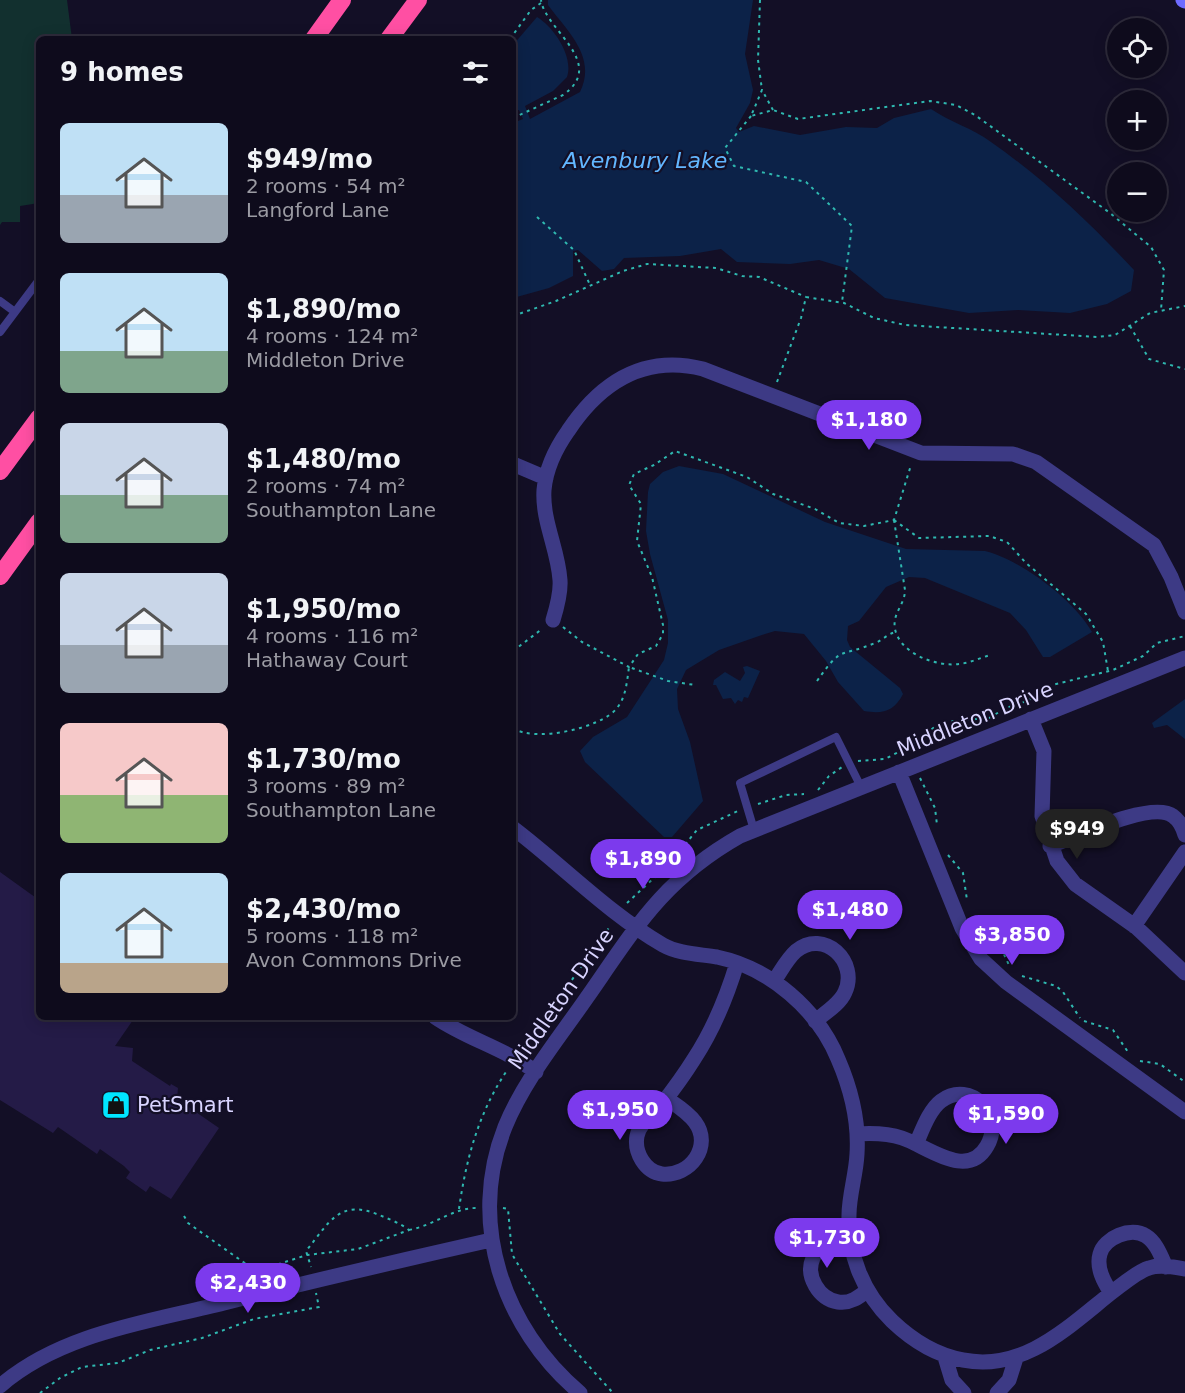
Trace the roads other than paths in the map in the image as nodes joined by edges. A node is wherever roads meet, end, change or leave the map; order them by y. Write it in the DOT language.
graph roads {
  1 [pos="342,0"];
  2 [pos="418,0"];
  3 [pos="316,36"];
  4 [pos="392,36"];
  5 [pos="36,284"];
  6 [pos="0,301"];
  7 [pos="15,312"];
  8 [pos="0,332"];
  9 [pos="36,422"];
  10 [pos="516,465"];
  11 [pos="0,471"];
  12 [pos="546,478"];
  13 [pos="36,526"];
  14 [pos="0,576"];
  15 [pos="1185,612"];
  16 [pos="554,620"];
  17 [pos="1185,658"];
  18 [pos="1031,719"];
  19 [pos="898,772"];
  20 [pos="861,787"];
  21 [pos="516,830"];
  22 [pos="754,830"];
  23 [pos="1185,835"];
  24 [pos="1050,846"];
  25 [pos="1185,852"];
  26 [pos="637,926"];
  27 [pos="1134,926"];
  28 [pos="737,963"];
  29 [pos="1185,973"];
  30 [pos="774,981"];
  31 [pos="439,1020"];
  32 [pos="815,1022"];
  33 [pos="536,1072"];
  34 [pos="666,1098"];
  35 [pos="1185,1112"];
  36 [pos="857,1134"];
  37 [pos="916,1144"];
  38 [pos="849,1228"];
  39 [pos="491,1240"];
  40 [pos="1166,1267"];
  41 [pos="1185,1269"];
  42 [pos="868,1290"];
  43 [pos="1111,1293"];
  44 [pos="945,1357"];
  45 [pos="1016,1358"];
  46 [pos="0,1386"];
  47 [pos="580,1393"];
  48 [pos="964,1393"];
  49 [pos="997,1393"];
  1 -- 3 [label="highway"];
  2 -- 4 [label="highway"];
  5 -- 7 [label="lane"];
  6 -- 7 [label="lane"];
  7 -- 8 [label="lane"];
  9 -- 11 [label="highway"];
  10 -- 12 [label="street"];
  12 -- 15 [label="street"];
  12 -- 16 [label="street"];
  13 -- 14 [label="highway"];
  17 -- 18 [label="street, Middleton Drive"];
  18 -- 19 [label="street, Middleton Drive"];
  18 -- 24 [label="street"];
  19 -- 20 [label="street, Middleton Drive"];
  19 -- 35 [label="street"];
  20 -- 22 [label="street, Middleton Drive"];
  20 -- 22 [label="lane"];
  21 -- 26 [label="street"];
  22 -- 26 [label="street, Middleton Drive"];
  23 -- 24 [label="street"];
  24 -- 27 [label="street"];
  25 -- 27 [label="street"];
  26 -- 28 [label="street"];
  26 -- 33 [label="street, Middleton Drive"];
  27 -- 29 [label="street"];
  28 -- 30 [label="street"];
  28 -- 34 [label="street"];
  30 -- 32 [label="street"];
  30 -- 32 [label="street"];
  31 -- 33 [label="street"];
  32 -- 36 [label="street"];
  33 -- 39 [label="street, Middleton Drive"];
  34 -- 34 [label="street"];
  36 -- 37 [label="street"];
  36 -- 38 [label="street"];
  37 -- 37 [label="street"];
  38 -- 42 [label="street"];
  38 -- 42 [label="street"];
  39 -- 46 [label="street"];
  39 -- 47 [label="street, Middleton Drive"];
  40 -- 41 [label="street"];
  40 -- 43 [label="street"];
  40 -- 43 [label="street"];
  42 -- 44 [label="street"];
  43 -- 45 [label="street"];
  44 -- 45 [label="street"];
  44 -- 48 [label="street"];
  45 -- 49 [label="street"];
}
